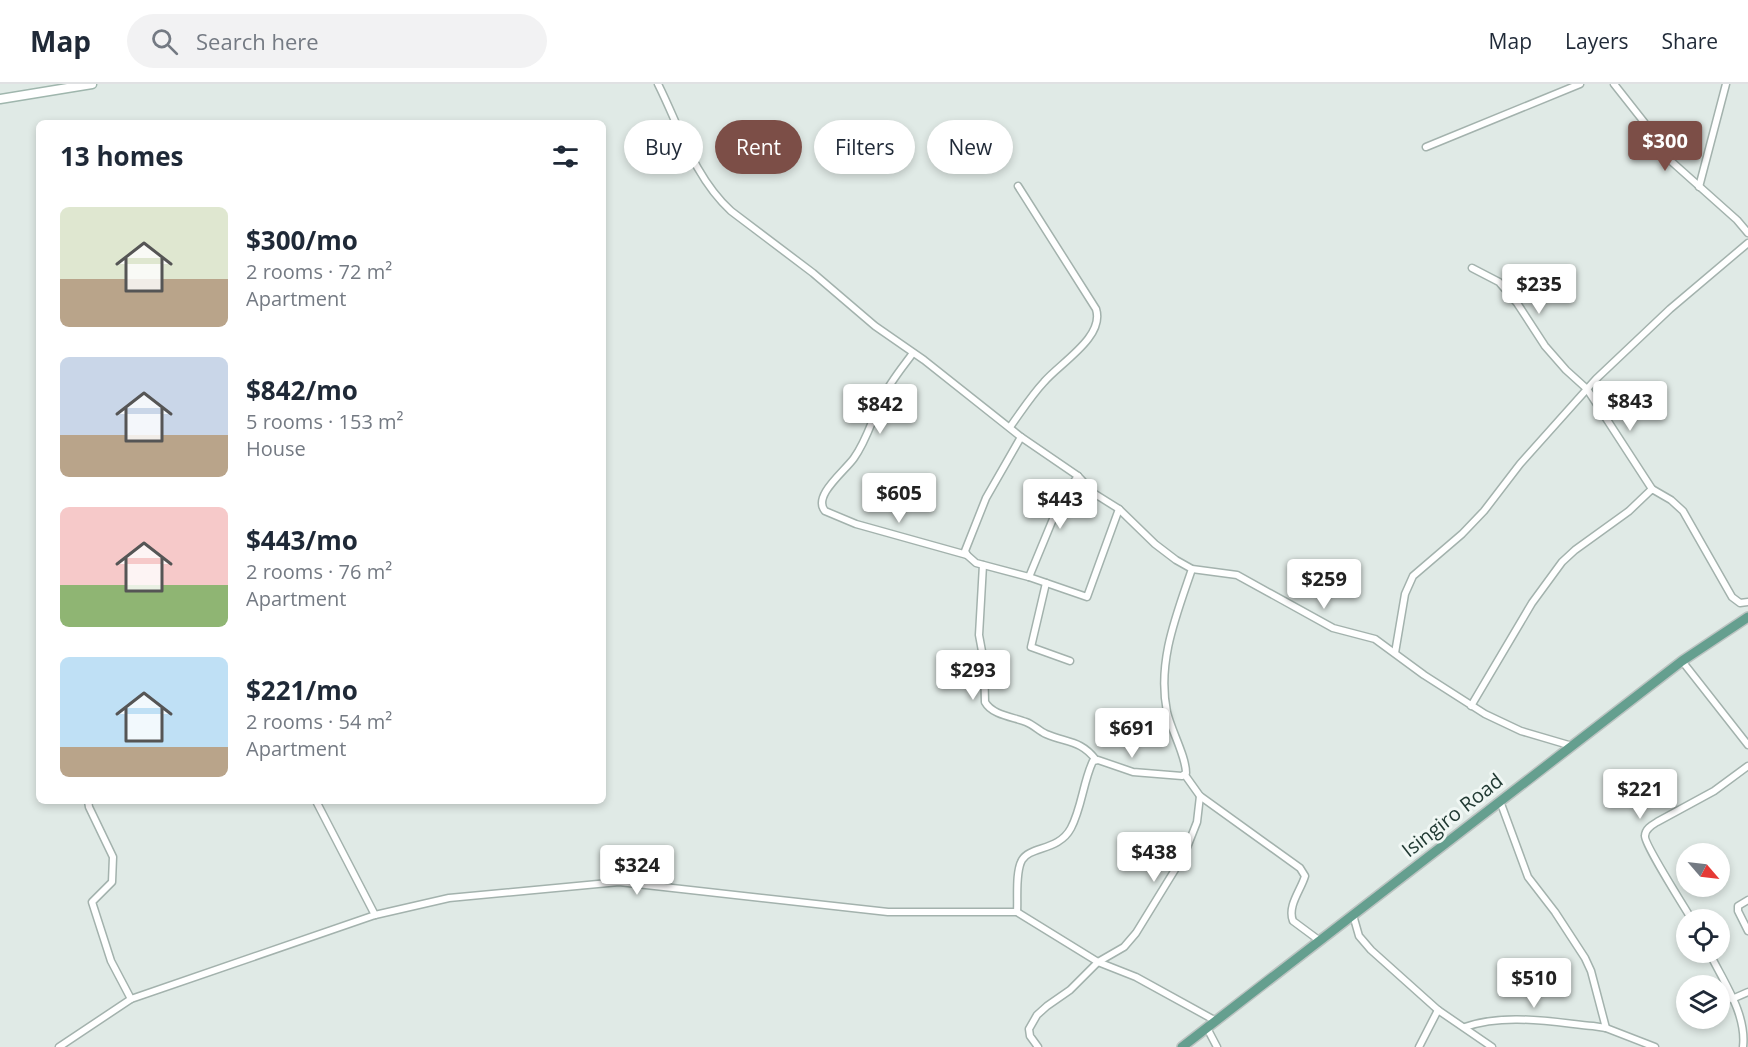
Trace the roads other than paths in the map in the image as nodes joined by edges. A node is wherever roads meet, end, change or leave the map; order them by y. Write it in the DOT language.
graph roads {
  1 [pos="92,84"];
  2 [pos="658,84"];
  3 [pos="1580,84"];
  4 [pos="1614,84"];
  5 [pos="1726,84"];
  6 [pos="0,99"];
  7 [pos="1426,147"];
  8 [pos="1018,186"];
  9 [pos="1699,187"];
  10 [pos="1737,220"];
  11 [pos="1748,220"];
  12 [pos="1748,233"];
  13 [pos="1748,243"];
  14 [pos="1472,268"];
  15 [pos="913,353"];
  16 [pos="1587,389"];
  17 [pos="1010,427"];
  18 [pos="1021,437"];
  19 [pos="1078,476"];
  20 [pos="1652,489"];
  21 [pos="1119,509"];
  22 [pos="967,555"];
  23 [pos="983,565"];
  24 [pos="1192,569"];
  25 [pos="1029,577"];
  26 [pos="1046,583"];
  27 [pos="1748,603"];
  28 [pos="1748,617"];
  29 [pos="1395,653"];
  30 [pos="1070,661"];
  31 [pos="1682,661"];
  32 [pos="1471,705"];
  33 [pos="1748,745"];
  34 [pos="1572,746"];
  35 [pos="1096,760"];
  36 [pos="1748,766"];
  37 [pos="1185,775"];
  38 [pos="1200,796"];
  39 [pos="1500,801"];
  40 [pos="88,804"];
  41 [pos="318,804"];
  42 [pos="1748,900"];
  43 [pos="1686,909"];
  44 [pos="1017,912"];
  45 [pos="375,915"];
  46 [pos="1353,915"];
  47 [pos="1748,931"];
  48 [pos="1320,941"];
  49 [pos="1098,962"];
  50 [pos="1714,963"];
  51 [pos="1748,992"];
  52 [pos="131,999"];
  53 [pos="1732,999"];
  54 [pos="1438,1010"];
  55 [pos="1216,1021"];
  56 [pos="1465,1027"];
  57 [pos="1207,1028"];
  58 [pos="1606,1028"];
  59 [pos="1746,1037"];
  60 [pos="59,1047"];
  61 [pos="1038,1047"];
  62 [pos="1182,1047"];
  63 [pos="1217,1047"];
  64 [pos="1419,1047"];
  65 [pos="1492,1047"];
  66 [pos="1655,1047"];
  67 [pos="1743,1047"];
  1 -- 6 [label="main road"];
  2 -- 15 [label="street"];
  3 -- 7 [label="street"];
  4 -- 9 [label="street"];
  5 -- 9 [label="street"];
  8 -- 17 [label="street"];
  9 -- 10 [label="street"];
  10 -- 11 [label="street"];
  10 -- 12 [label="street"];
  13 -- 16 [label="street"];
  14 -- 16 [label="street"];
  15 -- 17 [label="street"];
  15 -- 22 [label="street"];
  16 -- 20 [label="street"];
  16 -- 29 [label="street"];
  17 -- 18 [label="street"];
  18 -- 19 [label="street"];
  18 -- 22 [label="street"];
  19 -- 21 [label="street"];
  19 -- 25 [label="street"];
  20 -- 27 [label="street"];
  20 -- 32 [label="street"];
  21 -- 24 [label="street"];
  21 -- 26 [label="street"];
  22 -- 23 [label="street"];
  23 -- 25 [label="street"];
  23 -- 35 [label="street"];
  24 -- 29 [label="street"];
  24 -- 37 [label="street"];
  25 -- 26 [label="street"];
  26 -- 30 [label="street"];
  28 -- 31 [label="main road, Isingiro Road"];
  29 -- 32 [label="street"];
  31 -- 33 [label="street"];
  31 -- 34 [label="main road, Isingiro Road"];
  32 -- 34 [label="street"];
  34 -- 39 [label="main road, Isingiro Road"];
  35 -- 37 [label="street"];
  35 -- 44 [label="street"];
  36 -- 43 [label="street"];
  37 -- 38 [label="street"];
  38 -- 48 [label="street"];
  38 -- 49 [label="street"];
  39 -- 46 [label="main road, Isingiro Road"];
  39 -- 58 [label="street"];
  40 -- 52 [label="street"];
  41 -- 45 [label="street"];
  42 -- 47 [label="street"];
  44 -- 45 [label="street"];
  44 -- 49 [label="street"];
  45 -- 52 [label="street"];
  46 -- 48 [label="main road, Isingiro Road"];
  46 -- 54 [label="street"];
  48 -- 55 [label="main road, Isingiro Road"];
  49 -- 55 [label="street"];
  49 -- 61 [label="street"];
  50 -- 53 [label="street"];
  51 -- 53 [label="street"];
  52 -- 60 [label="street"];
  53 -- 59 [label="street"];
  54 -- 56 [label="street"];
  54 -- 64 [label="street"];
  55 -- 57 [label="main road, Isingiro Road"];
  56 -- 58 [label="street"];
  56 -- 65 [label="street"];
  57 -- 62 [label="main road, Isingiro Road"];
  57 -- 63 [label="street"];
  58 -- 66 [label="street"];
  59 -- 67 [label="street"];
}
